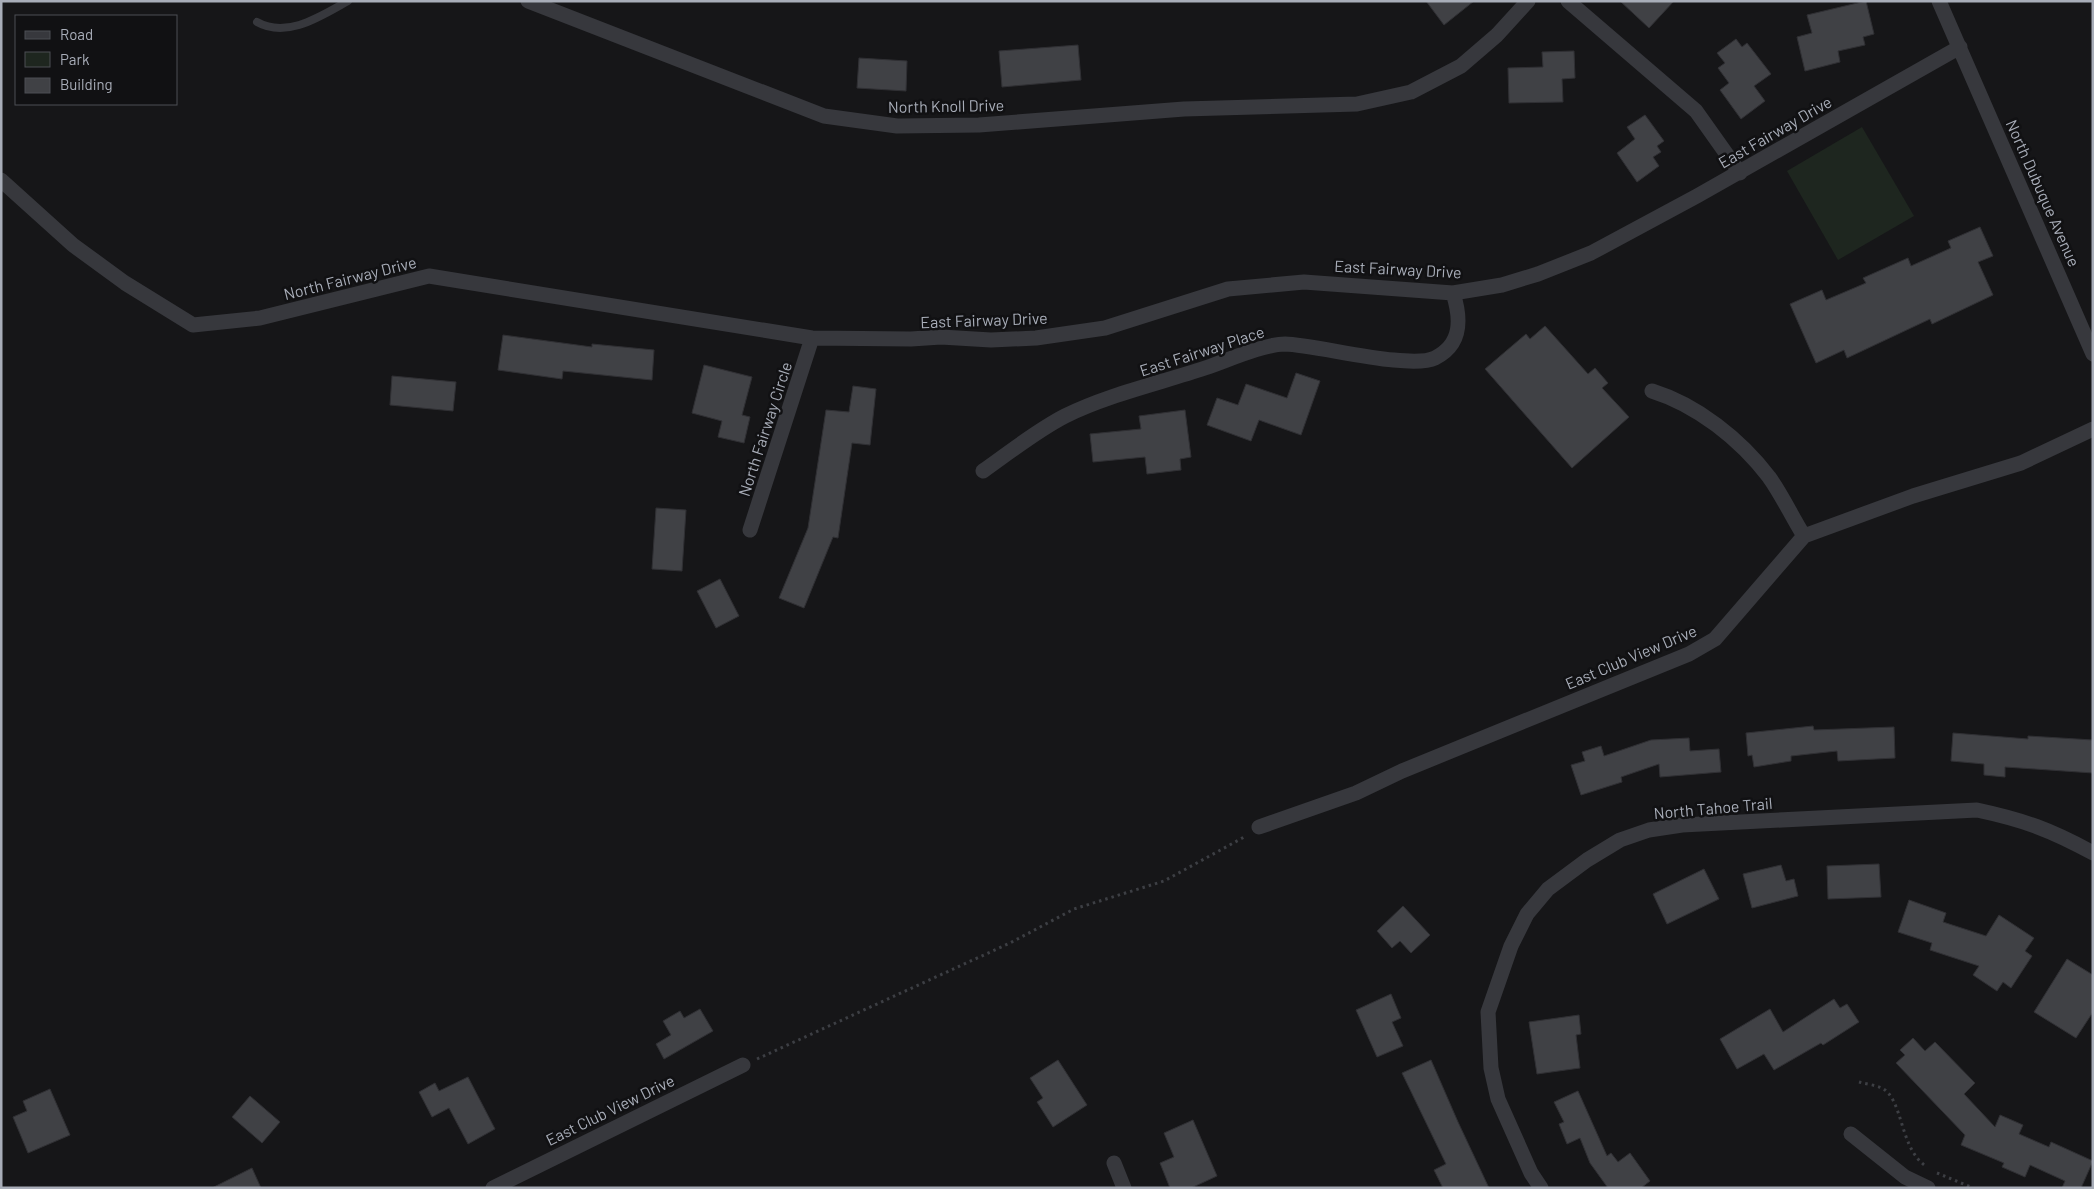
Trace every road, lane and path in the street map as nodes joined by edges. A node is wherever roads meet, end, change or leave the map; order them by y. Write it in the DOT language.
graph roads {
  1 [pos="348,1"];
  2 [pos="528,1"];
  3 [pos="1528,1"];
  4 [pos="1568,1"];
  5 [pos="1939,1"];
  6 [pos="257,22"];
  7 [pos="1960,47"];
  8 [pos="1740,173"];
  9 [pos="1,180"];
  10 [pos="1453,293"];
  11 [pos="812,338"];
  12 [pos="2093,354"];
  13 [pos="1652,391"];
  14 [pos="2093,429"];
  15 [pos="983,471"];
  16 [pos="750,530"];
  17 [pos="1804,536"];
  18 [pos="1259,827"];
  19 [pos="2093,853"];
  20 [pos="743,1065"];
  21 [pos="1859,1082"];
  22 [pos="1851,1134"];
  23 [pos="1114,1163"];
  24 [pos="493,1188"];
  25 [pos="1124,1188"];
  26 [pos="1541,1188"];
  27 [pos="1928,1188"];
  28 [pos="1973,1188"];
  1 -- 6 [label="lane"];
  2 -- 3 [label="street, North Knoll Drive"];
  4 -- 8 [label="street"];
  5 -- 7 [label="street, North Dubuque Avenue"];
  7 -- 8 [label="street, East Fairway Drive"];
  7 -- 12 [label="street, North Dubuque Avenue"];
  8 -- 10 [label="street, East Fairway Drive"];
  9 -- 11 [label="street, North Fairway Drive"];
  10 -- 11 [label="street, East Fairway Drive"];
  10 -- 15 [label="street, East Fairway Place"];
  11 -- 16 [label="street, North Fairway Circle"];
  13 -- 17 [label="street"];
  14 -- 17 [label="street, East Club View Drive"];
  17 -- 18 [label="street, East Club View Drive"];
  18 -- 20 [label="path"];
  19 -- 26 [label="street, North Tahoe Trail"];
  20 -- 24 [label="street, East Club View Drive"];
  21 -- 28 [label="path"];
  22 -- 27 [label="street"];
  23 -- 25 [label="street"];
}
